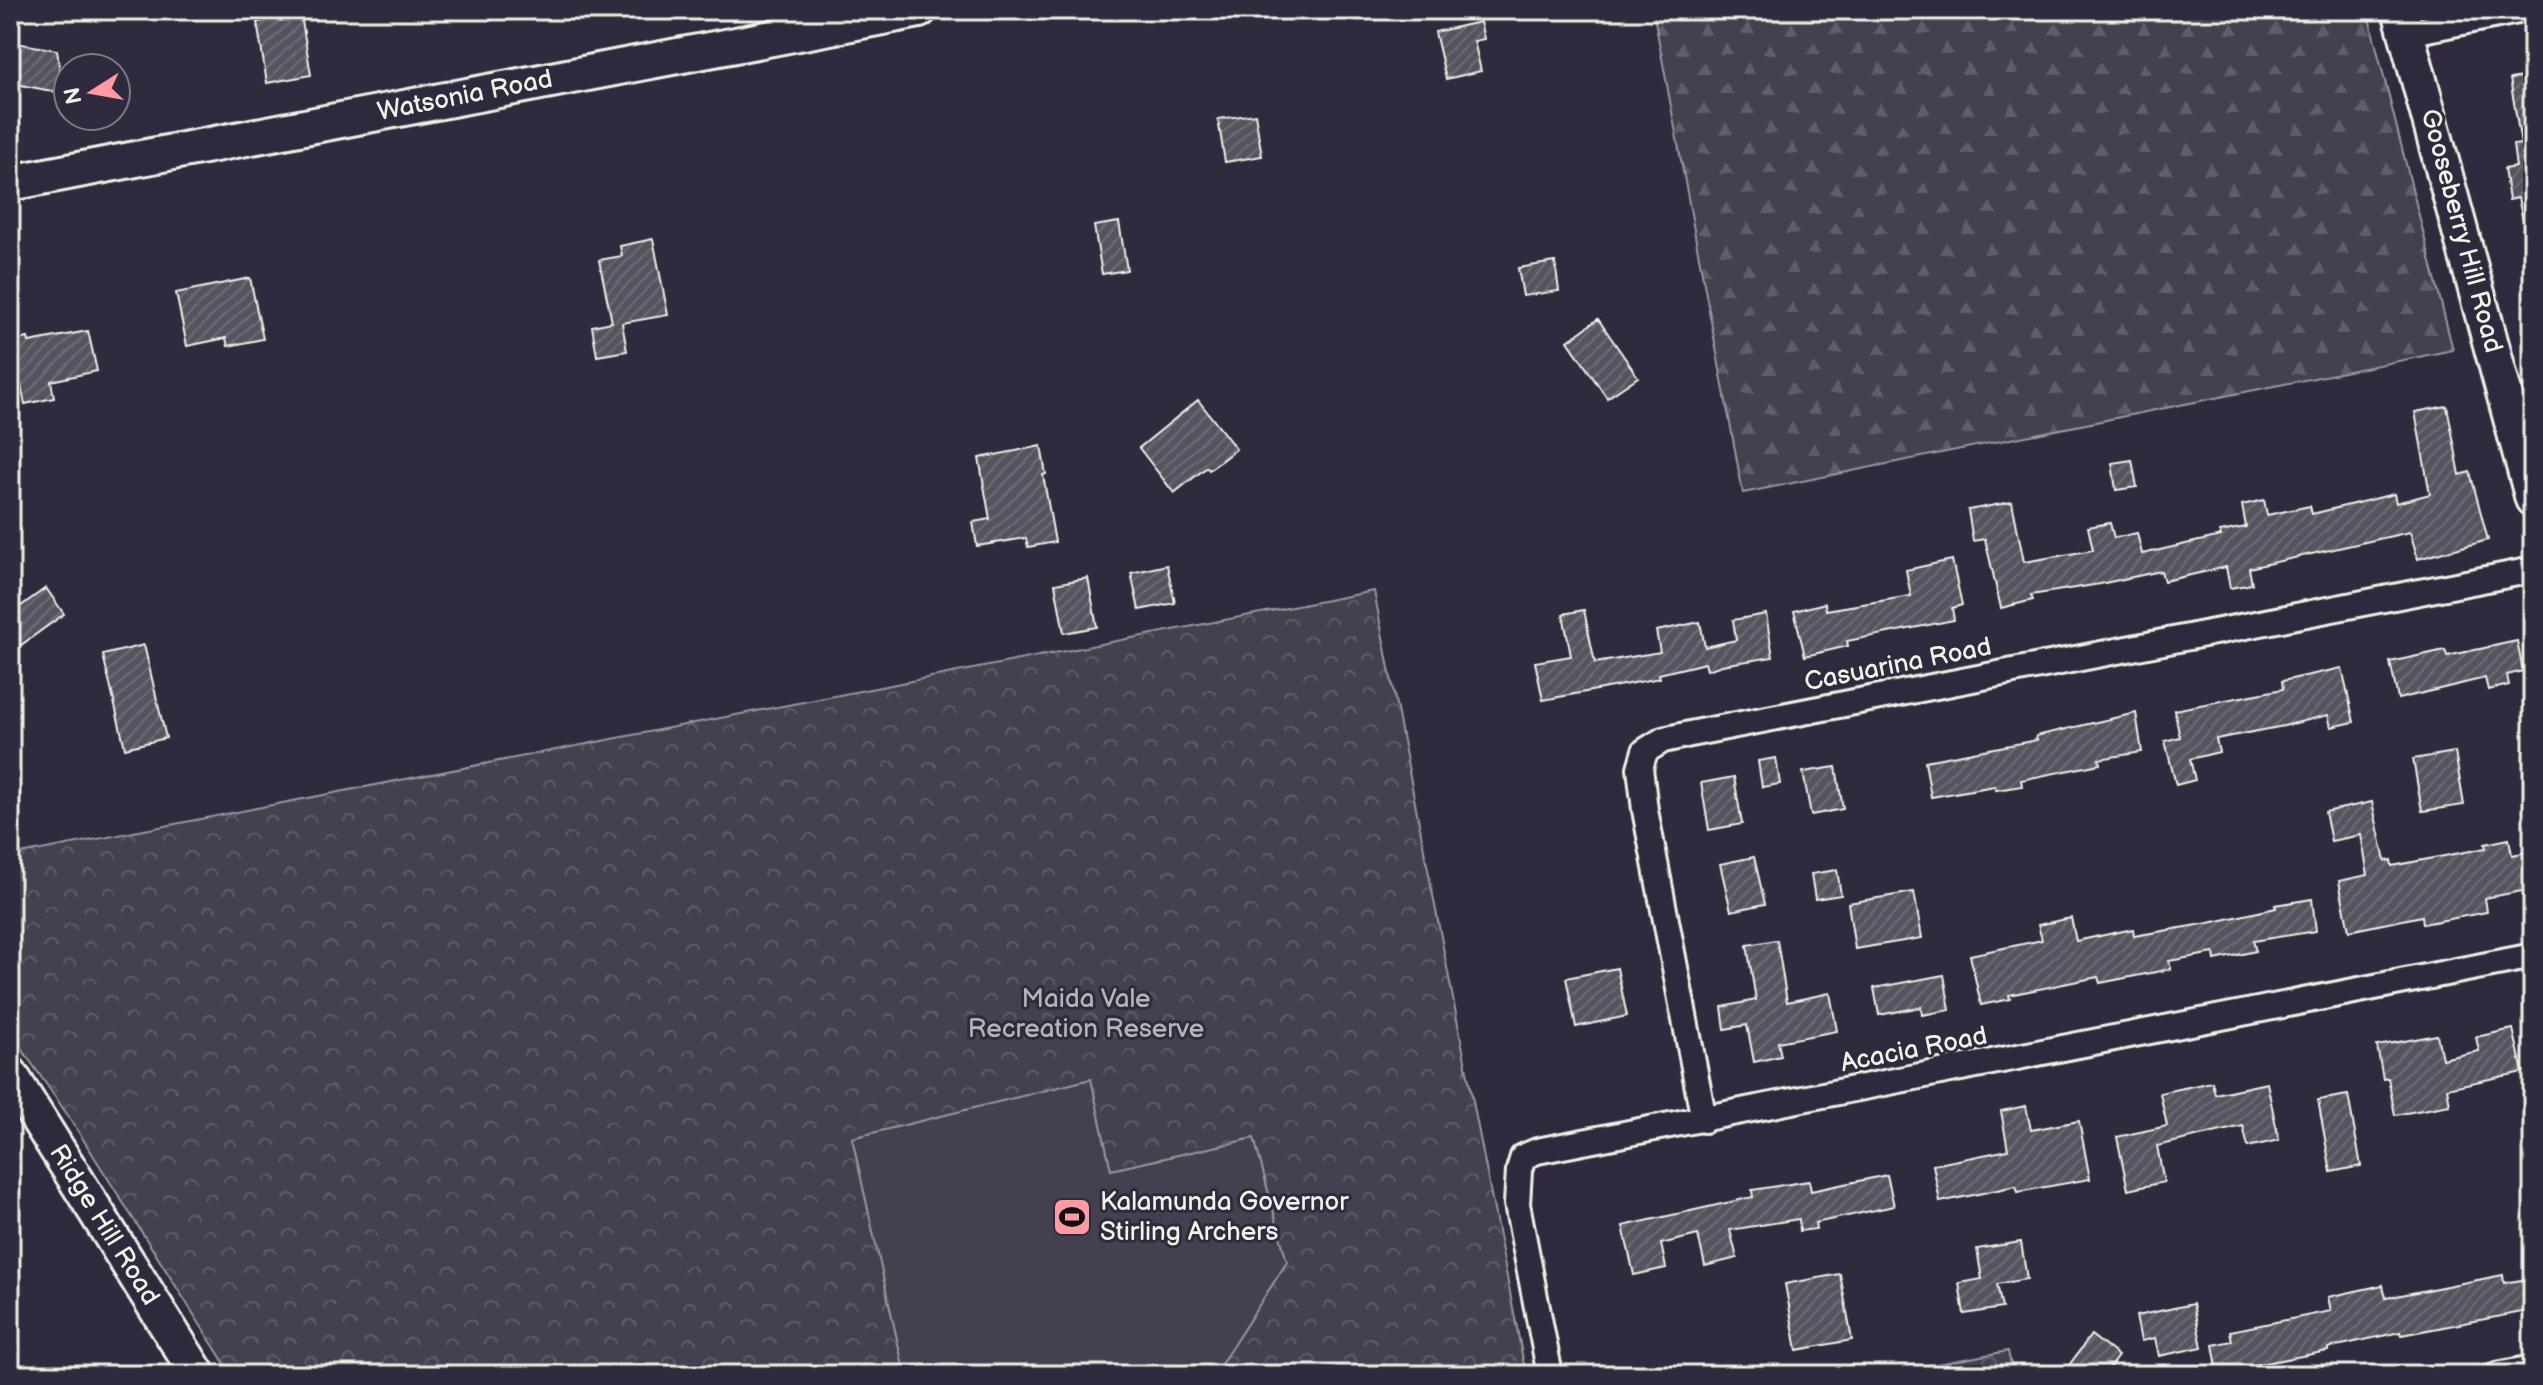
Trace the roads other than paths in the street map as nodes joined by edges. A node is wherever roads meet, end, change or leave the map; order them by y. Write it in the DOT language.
graph roads {
  1 [pos="2523,10"];
  2 [pos="902,12"];
  3 [pos="2404,22"];
  4 [pos="10,183"];
  5 [pos="2533,499"];
  6 [pos="2533,570"];
  7 [pos="2533,956"];
  8 [pos="10,1074"];
  9 [pos="1704,1120"];
  10 [pos="2533,1368"];
  11 [pos="198,1375"];
  12 [pos="1550,1375"];
  13 [pos="2497,1375"];
  1 -- 3 [label="street"];
  2 -- 4 [label="street, Watsonia Road"];
  3 -- 5 [label="street, Gooseberry Hill Road"];
  6 -- 9 [label="street, Casuarina Road"];
  7 -- 9 [label="street, Acacia Road"];
  8 -- 11 [label="street, Ridge Hill Road"];
  9 -- 12 [label="street, Acacia Road"];
  10 -- 13 [label="street"];
}
